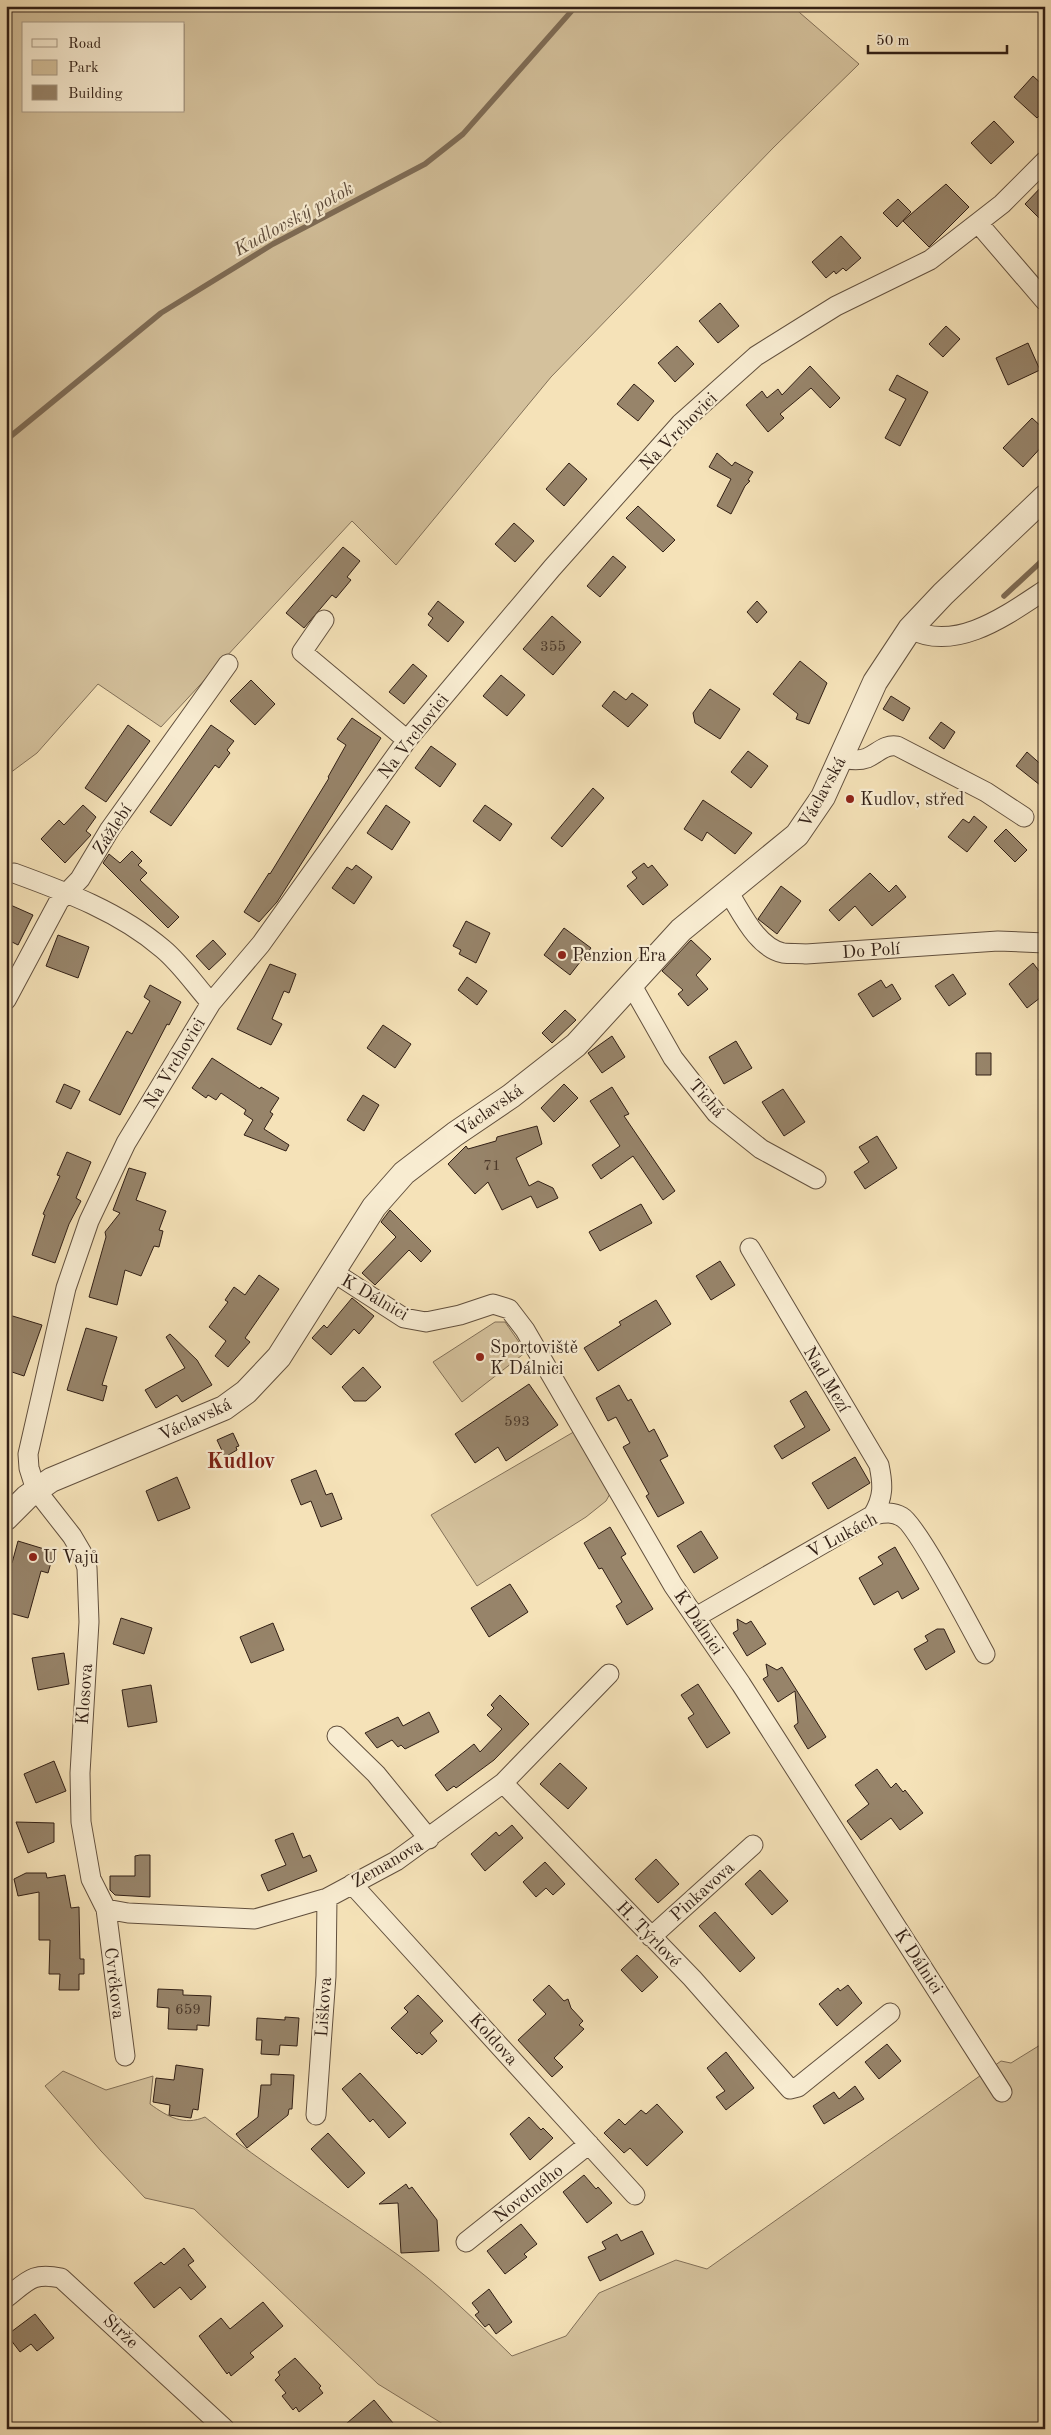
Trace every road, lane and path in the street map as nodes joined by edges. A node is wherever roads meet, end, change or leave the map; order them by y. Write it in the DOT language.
graph roads {
  1 [pos="1045,161"];
  2 [pos="978,223"];
  3 [pos="1045,301"];
  4 [pos="1045,497"];
  5 [pos="1045,590"];
  6 [pos="324,620"];
  7 [pos="910,628"];
  8 [pos="228,664"];
  9 [pos="407,740"];
  10 [pos="842,758"];
  11 [pos="1024,817"];
  12 [pos="14,873"];
  13 [pos="727,890"];
  14 [pos="67,893"];
  15 [pos="1045,943"];
  16 [pos="631,984"];
  17 [pos="6,1000"];
  18 [pos="211,1003"];
  19 [pos="816,1179"];
  20 [pos="750,1248"];
  21 [pos="333,1272"];
  22 [pos="36,1490"];
  23 [pos="873,1515"];
  24 [pos="6,1518"];
  25 [pos="696,1617"];
  26 [pos="985,1654"];
  27 [pos="609,1674"];
  28 [pos="338,1736"];
  29 [pos="503,1783"];
  30 [pos="429,1839"];
  31 [pos="753,1845"];
  32 [pos="352,1884"];
  33 [pos="327,1898"];
  34 [pos="106,1909"];
  35 [pos="651,1937"];
  36 [pos="890,2013"];
  37 [pos="124,2056"];
  38 [pos="1002,2092"];
  39 [pos="316,2115"];
  40 [pos="589,2144"];
  41 [pos="635,2195"];
  42 [pos="466,2242"];
  43 [pos="6,2298"];
  44 [pos="225,2429"];
  1 -- 2 [label="street, Na Vrchovici"];
  2 -- 3 [label="street"];
  2 -- 9 [label="street, Na Vrchovici"];
  4 -- 7 [label="street, Václavská"];
  5 -- 7 [label="street"];
  6 -- 9 [label="street"];
  7 -- 10 [label="street, Václavská"];
  8 -- 14 [label="street, Zážlebí"];
  9 -- 18 [label="street, Na Vrchovici"];
  10 -- 11 [label="street"];
  10 -- 13 [label="street, Václavská"];
  12 -- 14 [label="street"];
  13 -- 15 [label="street, Do Polí"];
  13 -- 16 [label="street, Václavská"];
  14 -- 17 [label="street, Zážlebí"];
  14 -- 18 [label="street"];
  16 -- 19 [label="street, Tichá"];
  16 -- 21 [label="street, Václavská"];
  18 -- 22 [label="street, Na Vrchovici"];
  20 -- 23 [label="street, Nad Mezí"];
  21 -- 22 [label="street, Václavská"];
  21 -- 25 [label="street, K Dálnici"];
  22 -- 24 [label="street, Václavská"];
  22 -- 34 [label="street, Klosova"];
  23 -- 25 [label="street, V Lukách"];
  23 -- 26 [label="street, V Lukách"];
  25 -- 38 [label="street, K Dálnici"];
  27 -- 29 [label="street, Zemanova"];
  28 -- 30 [label="street"];
  29 -- 30 [label="street, Zemanova"];
  29 -- 35 [label="street, H. Týrlové"];
  30 -- 32 [label="street, Zemanova"];
  31 -- 35 [label="street, Pinkavova"];
  32 -- 33 [label="street, Zemanova"];
  32 -- 40 [label="street, Koldova"];
  33 -- 34 [label="street, Zemanova"];
  33 -- 39 [label="street, Liškova"];
  34 -- 37 [label="street, Cvrčkova"];
  35 -- 36 [label="street, H. Týrlové"];
  40 -- 41 [label="street, Koldova"];
  40 -- 42 [label="street, Novotného"];
  43 -- 44 [label="street, Strže"];
}
